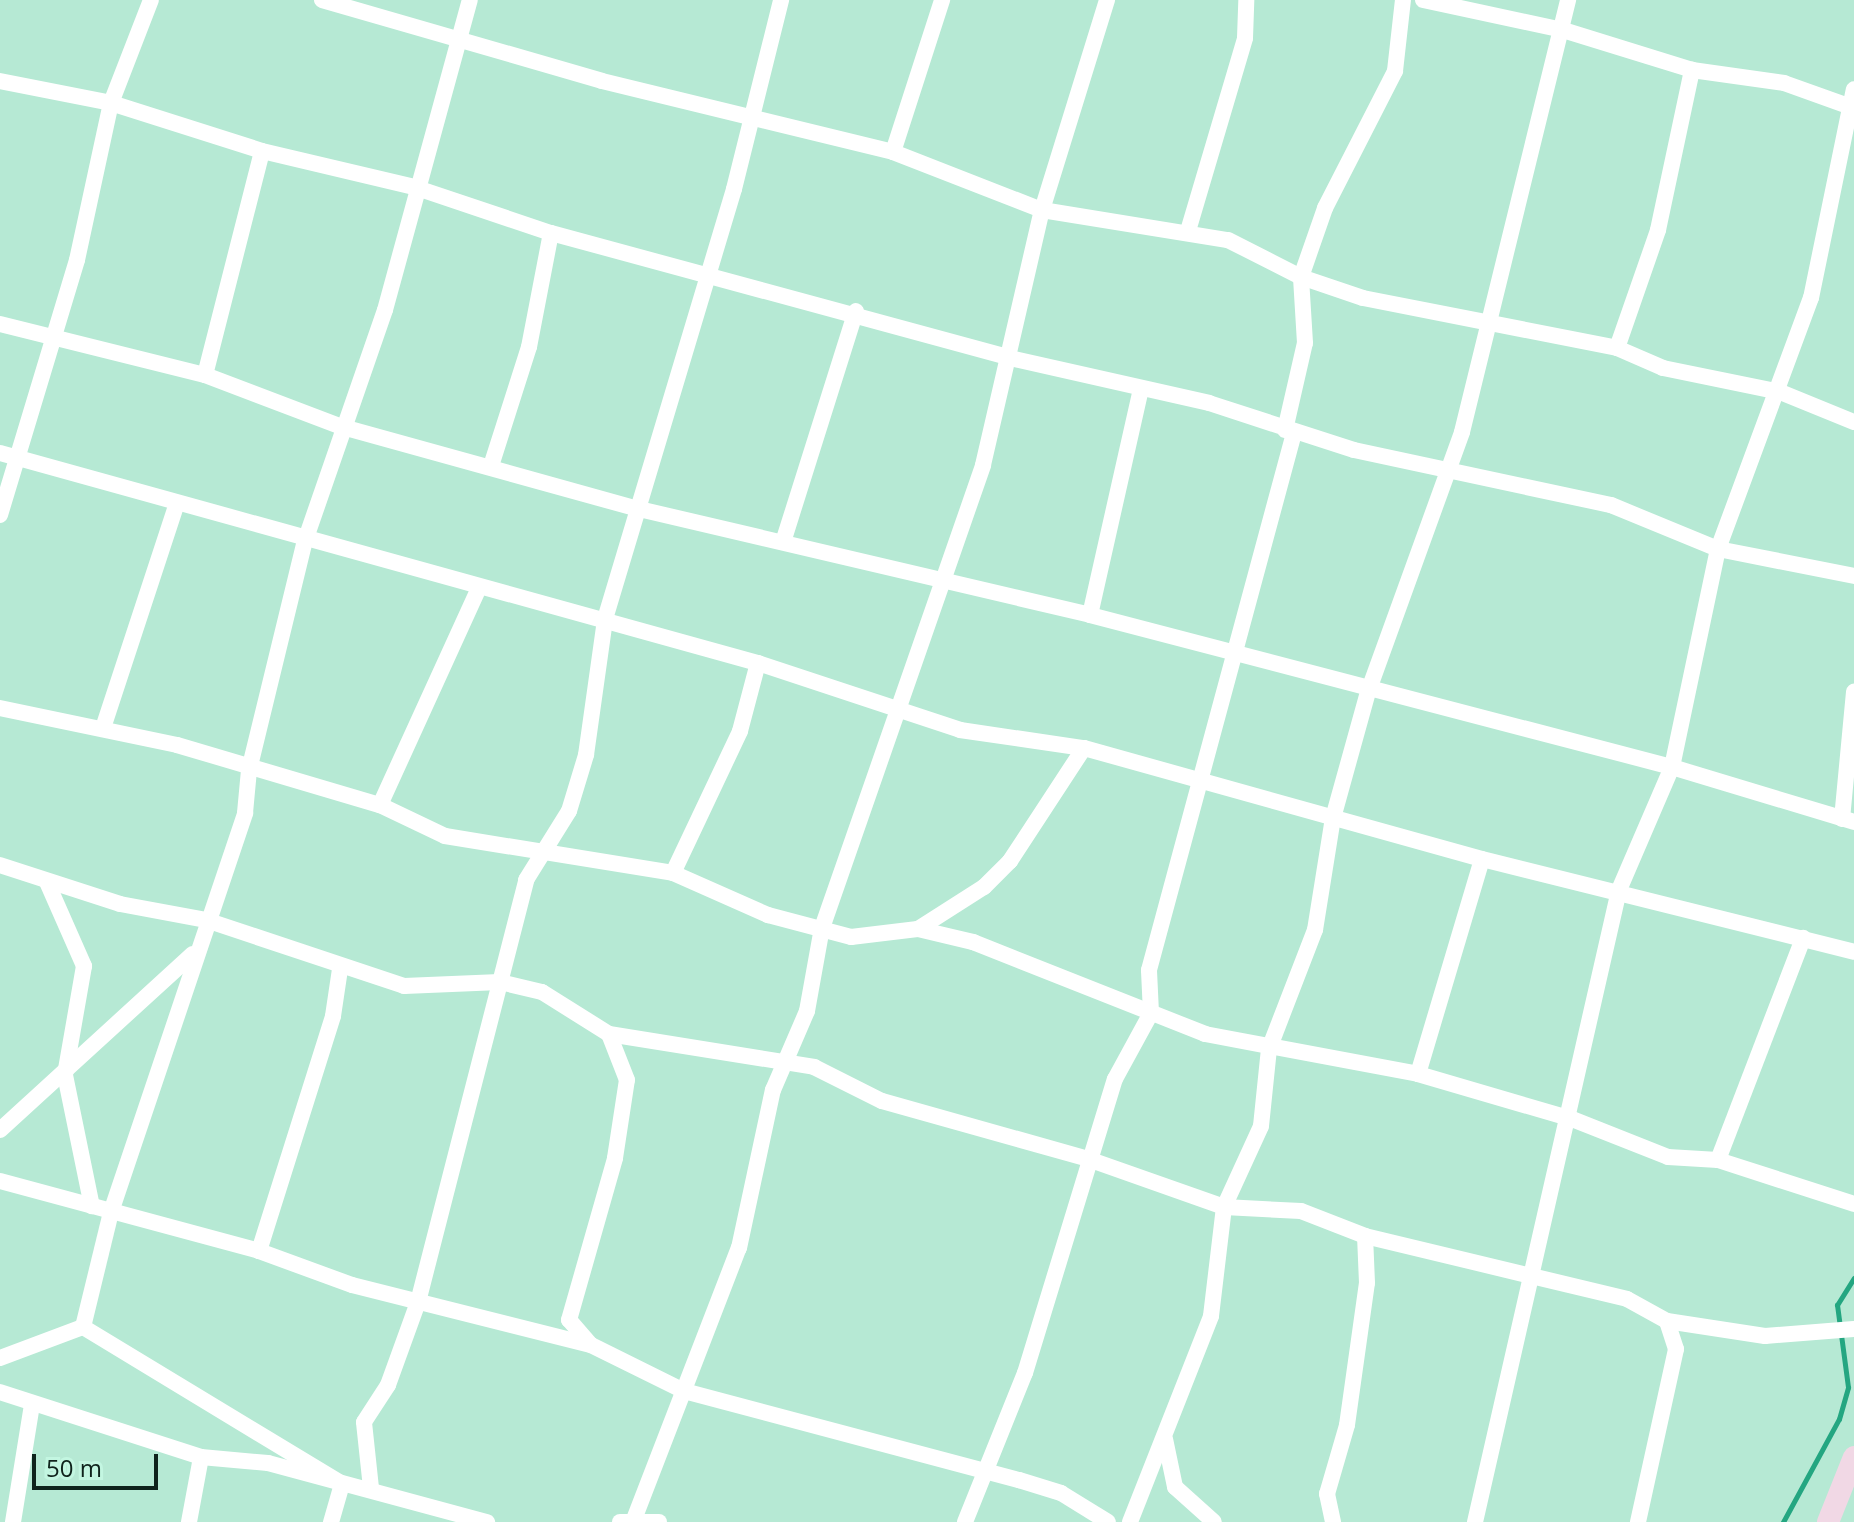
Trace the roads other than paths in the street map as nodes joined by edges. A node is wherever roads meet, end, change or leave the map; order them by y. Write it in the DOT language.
graph roads {
  1 [pos="151,0"];
  2 [pos="322,0"];
  3 [pos="470,0"];
  4 [pos="781,0"];
  5 [pos="942,0"];
  6 [pos="1107,0"];
  7 [pos="1246,0"];
  8 [pos="1403,0"];
  9 [pos="1423,0"];
  10 [pos="1568,0"];
  11 [pos="1563,30"];
  12 [pos="458,39"];
  13 [pos="1692,70"];
  14 [pos="0,81"];
  15 [pos="1854,89"];
  16 [pos="111,103"];
  17 [pos="1852,107"];
  18 [pos="750,118"];
  19 [pos="262,151"];
  20 [pos="893,152"];
  21 [pos="414,187"];
  22 [pos="1042,210"];
  23 [pos="1188,231"];
  24 [pos="551,233"];
  25 [pos="707,271"];
  26 [pos="1301,277"];
  27 [pos="856,311"];
  28 [pos="1485,317"];
  29 [pos="0,324"];
  30 [pos="50,340"];
  31 [pos="1617,348"];
  32 [pos="1010,358"];
  33 [pos="205,375"];
  34 [pos="1141,389"];
  35 [pos="1780,392"];
  36 [pos="1854,422"];
  37 [pos="339,426"];
  38 [pos="1290,431"];
  39 [pos="0,453"];
  40 [pos="19,457"];
  41 [pos="491,466"];
  42 [pos="1446,469"];
  43 [pos="177,503"];
  44 [pos="639,509"];
  45 [pos="0,515"];
  46 [pos="784,539"];
  47 [pos="305,541"];
  48 [pos="1718,549"];
  49 [pos="1853,578"];
  50 [pos="938,580"];
  51 [pos="478,590"];
  52 [pos="1090,615"];
  53 [pos="605,619"];
  54 [pos="1237,659"];
  55 [pos="758,663"];
  56 [pos="1368,692"];
  57 [pos="1854,692"];
  58 [pos="896,705"];
  59 [pos="0,708"];
  60 [pos="103,728"];
  61 [pos="1084,748"];
  62 [pos="1672,767"];
  63 [pos="249,770"];
  64 [pos="1204,780"];
  65 [pos="380,805"];
  66 [pos="1333,818"];
  67 [pos="1848,820"];
  68 [pos="548,850"];
  69 [pos="1482,859"];
  70 [pos="0,865"];
  71 [pos="673,873"];
  72 [pos="47,882"];
  73 [pos="1619,890"];
  74 [pos="206,920"];
  75 [pos="822,928"];
  76 [pos="918,929"];
  77 [pos="1803,938"];
  78 [pos="200,947"];
  79 [pos="1854,952"];
  80 [pos="340,969"];
  81 [pos="500,982"];
  82 [pos="1151,1013"];
  83 [pos="609,1034"];
  84 [pos="1269,1049"];
  85 [pos="785,1060"];
  86 [pos="1418,1074"];
  87 [pos="65,1075"];
  88 [pos="1572,1119"];
  89 [pos="0,1130"];
  90 [pos="1088,1159"];
  91 [pos="1718,1160"];
  92 [pos="0,1181"];
  93 [pos="1854,1204"];
  94 [pos="92,1206"];
  95 [pos="1224,1207"];
  96 [pos="111,1212"];
  97 [pos="1365,1236"];
  98 [pos="259,1251"];
  99 [pos="1536,1278"];
  100 [pos="418,1302"];
  101 [pos="1667,1321"];
  102 [pos="83,1327"];
  103 [pos="1854,1329"];
  104 [pos="591,1345"];
  105 [pos="0,1358"];
  106 [pos="684,1391"];
  107 [pos="0,1392"];
  108 [pos="32,1405"];
  109 [pos="1165,1437"];
  110 [pos="201,1457"];
  111 [pos="1854,1457"];
  112 [pos="984,1473"];
  113 [pos="342,1484"];
  114 [pos="371,1488"];
  115 [pos="629,1520"];
  116 [pos="483,1521"];
  117 [pos="13,1522"];
  118 [pos="189,1522"];
  119 [pos="331,1522"];
  120 [pos="659,1522"];
  121 [pos="965,1522"];
  122 [pos="1108,1522"];
  123 [pos="1130,1522"];
  124 [pos="1214,1522"];
  125 [pos="1333,1522"];
  126 [pos="1475,1522"];
  127 [pos="1638,1522"];
  128 [pos="1828,1522"];
  1 -- 16 [label="street"];
  2 -- 12 [label="street"];
  3 -- 12 [label="street"];
  4 -- 18 [label="street"];
  5 -- 20 [label="street"];
  6 -- 22 [label="street"];
  7 -- 23 [label="street"];
  8 -- 26 [label="street"];
  9 -- 11 [label="street"];
  10 -- 11 [label="street"];
  11 -- 13 [label="street"];
  11 -- 28 [label="street"];
  12 -- 18 [label="street"];
  12 -- 21 [label="street"];
  13 -- 17 [label="street"];
  13 -- 31 [label="street"];
  14 -- 16 [label="street"];
  15 -- 17 [label="street"];
  16 -- 19 [label="street"];
  16 -- 30 [label="street"];
  17 -- 35 [label="street"];
  18 -- 20 [label="street"];
  18 -- 25 [label="street"];
  19 -- 21 [label="street"];
  19 -- 33 [label="street"];
  20 -- 22 [label="street"];
  21 -- 24 [label="street"];
  21 -- 37 [label="street"];
  22 -- 23 [label="street"];
  22 -- 32 [label="street"];
  23 -- 26 [label="street"];
  24 -- 25 [label="street"];
  24 -- 41 [label="street"];
  25 -- 27 [label="street"];
  25 -- 44 [label="street"];
  26 -- 28 [label="street"];
  26 -- 38 [label="street"];
  27 -- 32 [label="street"];
  27 -- 46 [label="street"];
  28 -- 31 [label="street"];
  28 -- 42 [label="street"];
  29 -- 30 [label="street"];
  30 -- 33 [label="street"];
  30 -- 40 [label="street"];
  31 -- 35 [label="street"];
  32 -- 34 [label="street"];
  32 -- 50 [label="street"];
  33 -- 37 [label="street"];
  34 -- 38 [label="street"];
  34 -- 52 [label="street"];
  35 -- 36 [label="street"];
  35 -- 48 [label="street"];
  37 -- 41 [label="street"];
  37 -- 47 [label="street"];
  38 -- 42 [label="street"];
  38 -- 54 [label="street"];
  39 -- 40 [label="street"];
  40 -- 43 [label="street"];
  40 -- 45 [label="street"];
  41 -- 44 [label="street"];
  42 -- 48 [label="street"];
  42 -- 56 [label="street"];
  43 -- 47 [label="street"];
  43 -- 60 [label="street"];
  44 -- 46 [label="street"];
  44 -- 53 [label="street"];
  46 -- 50 [label="street"];
  47 -- 51 [label="street"];
  47 -- 63 [label="street"];
  48 -- 49 [label="street"];
  48 -- 62 [label="street"];
  50 -- 52 [label="street"];
  50 -- 58 [label="street"];
  51 -- 53 [label="street"];
  51 -- 65 [label="street"];
  52 -- 54 [label="street"];
  53 -- 55 [label="street"];
  53 -- 68 [label="street"];
  54 -- 56 [label="street"];
  54 -- 64 [label="street"];
  55 -- 58 [label="street"];
  55 -- 71 [label="street"];
  56 -- 62 [label="street"];
  56 -- 66 [label="street"];
  57 -- 67 [label="street"];
  58 -- 61 [label="street"];
  58 -- 75 [label="street"];
  59 -- 60 [label="street"];
  60 -- 63 [label="street"];
  61 -- 64 [label="street"];
  61 -- 76 [label="street"];
  62 -- 67 [label="street"];
  62 -- 73 [label="street"];
  63 -- 65 [label="street"];
  63 -- 74 [label="street"];
  64 -- 66 [label="street"];
  64 -- 82 [label="street"];
  65 -- 68 [label="street"];
  66 -- 69 [label="street"];
  66 -- 84 [label="street"];
  68 -- 71 [label="street"];
  68 -- 81 [label="street"];
  69 -- 73 [label="street"];
  69 -- 86 [label="street"];
  70 -- 72 [label="street"];
  71 -- 75 [label="street"];
  72 -- 74 [label="street"];
  72 -- 87 [label="street"];
  73 -- 77 [label="street"];
  73 -- 88 [label="street"];
  74 -- 78 [label="street"];
  74 -- 80 [label="street"];
  75 -- 76 [label="street"];
  75 -- 85 [label="street"];
  76 -- 82 [label="street"];
  77 -- 79 [label="street"];
  77 -- 91 [label="street"];
  78 -- 87 [label="street"];
  78 -- 96 [label="street"];
  80 -- 81 [label="street"];
  80 -- 98 [label="street"];
  81 -- 83 [label="street"];
  81 -- 100 [label="street"];
  82 -- 84 [label="street"];
  82 -- 90 [label="street"];
  83 -- 85 [label="street"];
  83 -- 104 [label="street"];
  84 -- 86 [label="street"];
  84 -- 95 [label="street"];
  85 -- 90 [label="street"];
  85 -- 106 [label="street"];
  86 -- 88 [label="street"];
  87 -- 89 [label="street"];
  87 -- 94 [label="street"];
  88 -- 91 [label="street"];
  88 -- 99 [label="street"];
  90 -- 95 [label="street"];
  90 -- 112 [label="street"];
  91 -- 93 [label="street"];
  92 -- 94 [label="street"];
  94 -- 96 [label="street"];
  95 -- 97 [label="street"];
  95 -- 109 [label="street"];
  96 -- 98 [label="street"];
  96 -- 102 [label="street"];
  97 -- 99 [label="street"];
  97 -- 125 [label="street"];
  98 -- 100 [label="street"];
  99 -- 101 [label="street"];
  99 -- 126 [label="street"];
  100 -- 104 [label="street"];
  100 -- 114 [label="street"];
  101 -- 103 [label="street"];
  101 -- 127 [label="street"];
  102 -- 105 [label="street"];
  102 -- 113 [label="street"];
  104 -- 106 [label="street"];
  106 -- 112 [label="street"];
  106 -- 115 [label="street"];
  107 -- 108 [label="street"];
  108 -- 110 [label="street"];
  108 -- 117 [label="street"];
  109 -- 123 [label="street"];
  109 -- 124 [label="street"];
  110 -- 113 [label="street"];
  110 -- 118 [label="street"];
  111 -- 128 [label="street"];
  112 -- 121 [label="street"];
  112 -- 122 [label="street"];
  113 -- 114 [label="street"];
  113 -- 119 [label="street"];
  114 -- 116 [label="street"];
  115 -- 120 [label="street"];
}
